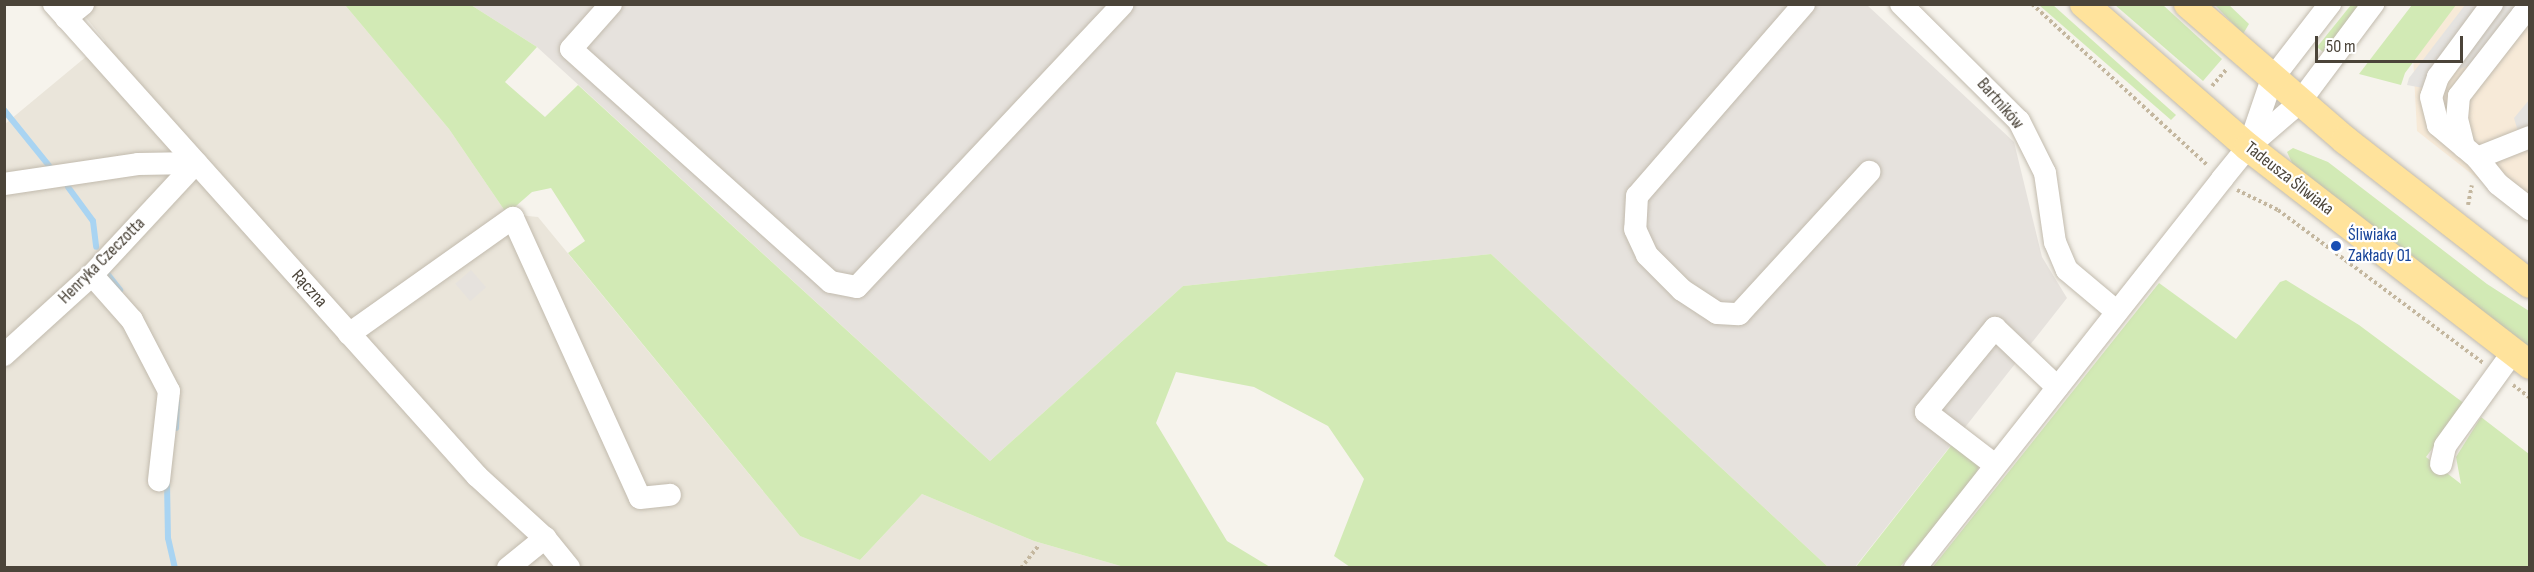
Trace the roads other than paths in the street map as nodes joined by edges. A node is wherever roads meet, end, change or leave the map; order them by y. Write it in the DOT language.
graph roads {
  1 [pos="611,4"];
  2 [pos="1124,4"];
  3 [pos="1804,4"];
  4 [pos="1900,4"];
  5 [pos="2084,4"];
  6 [pos="2187,4"];
  7 [pos="2330,4"];
  8 [pos="2373,4"];
  9 [pos="2492,4"];
  10 [pos="68,9"];
  11 [pos="2529,11"];
  12 [pos="2272,79"];
  13 [pos="2299,103"];
  14 [pos="2529,137"];
  15 [pos="2248,147"];
  16 [pos="2470,152"];
  17 [pos="196,163"];
  18 [pos="1869,172"];
  19 [pos="4,184"];
  20 [pos="2529,209"];
  21 [pos="92,275"];
  22 [pos="2529,284"];
  23 [pos="2117,312"];
  24 [pos="350,334"];
  25 [pos="4,355"];
  26 [pos="2506,371"];
  27 [pos="2057,387"];
  28 [pos="2441,464"];
  29 [pos="1995,465"];
  30 [pos="159,480"];
  31 [pos="670,495"];
  32 [pos="545,538"];
  33 [pos="508,567"];
  34 [pos="569,567"];
  35 [pos="1915,567"];
  1 -- 2 [label="street"];
  3 -- 18 [label="street"];
  4 -- 23 [label="street, Bartników"];
  5 -- 15 [label="main road, Tadeusza Śliwiaka"];
  6 -- 12 [label="main road"];
  7 -- 12 [label="street"];
  8 -- 13 [label="street"];
  9 -- 16 [label="street"];
  10 -- 17 [label="street, Rączna"];
  11 -- 16 [label="street"];
  12 -- 13 [label="main road"];
  12 -- 15 [label="street"];
  13 -- 15 [label="street"];
  13 -- 22 [label="main road"];
  14 -- 16 [label="street"];
  15 -- 23 [label="street"];
  15 -- 26 [label="main road, Tadeusza Śliwiaka"];
  16 -- 20 [label="street"];
  17 -- 19 [label="street"];
  17 -- 21 [label="street, Henryka Czeczotta"];
  17 -- 24 [label="street, Rączna"];
  21 -- 25 [label="street, Henryka Czeczotta"];
  21 -- 30 [label="street"];
  23 -- 27 [label="street"];
  24 -- 31 [label="street"];
  24 -- 32 [label="street, Rączna"];
  26 -- 28 [label="street"];
  27 -- 29 [label="street"];
  27 -- 29 [label="street"];
  29 -- 35 [label="street"];
  32 -- 33 [label="street"];
  32 -- 34 [label="street, Rączna"];
}
